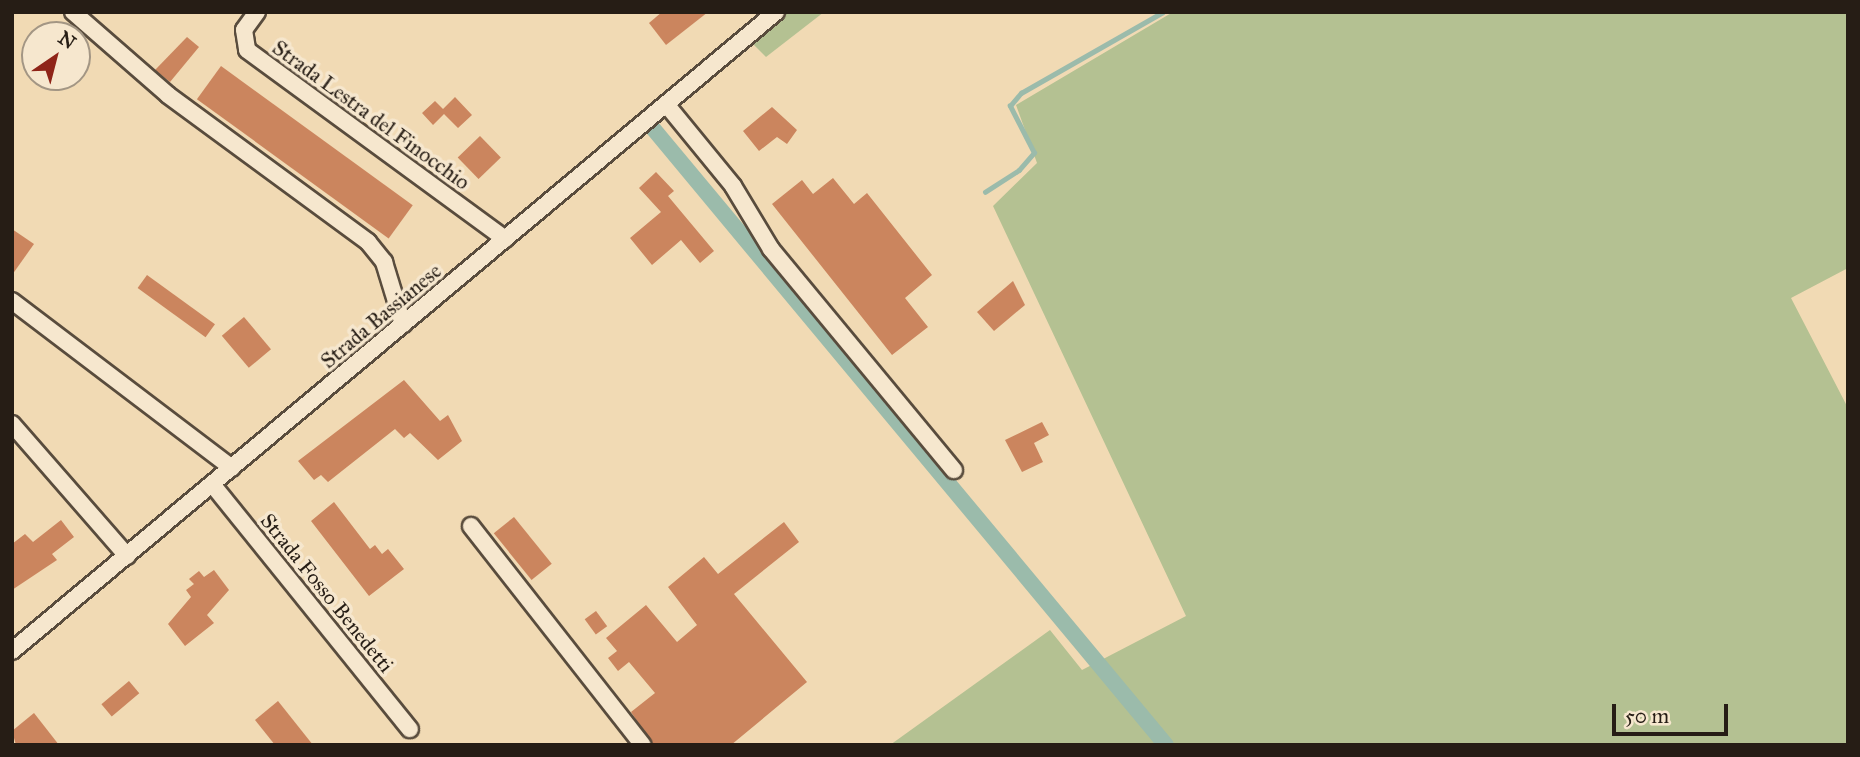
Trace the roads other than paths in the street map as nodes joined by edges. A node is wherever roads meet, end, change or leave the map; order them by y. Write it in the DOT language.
graph roads {
  1 [pos="73,12"];
  2 [pos="257,12"];
  3 [pos="766,15"];
  4 [pos="666,104"];
  5 [pos="505,239"];
  6 [pos="12,301"];
  7 [pos="403,324"];
  8 [pos="12,424"];
  9 [pos="232,468"];
  10 [pos="954,471"];
  11 [pos="212,484"];
  12 [pos="471,526"];
  13 [pos="127,555"];
  14 [pos="12,651"];
  15 [pos="410,729"];
  16 [pos="643,745"];
  1 -- 7 [label="street"];
  2 -- 5 [label="street, Strada Lestra del Finocchio"];
  3 -- 4 [label="street, Strada Bassianese"];
  4 -- 5 [label="street, Strada Bassianese"];
  4 -- 10 [label="street"];
  5 -- 7 [label="street, Strada Bassianese"];
  6 -- 9 [label="street"];
  7 -- 9 [label="street, Strada Bassianese"];
  8 -- 13 [label="street"];
  9 -- 11 [label="street, Strada Bassianese"];
  11 -- 13 [label="street, Strada Bassianese"];
  11 -- 15 [label="street, Strada Fosso Benedetti"];
  12 -- 16 [label="street"];
  13 -- 14 [label="street, Strada Bassianese"];
}
